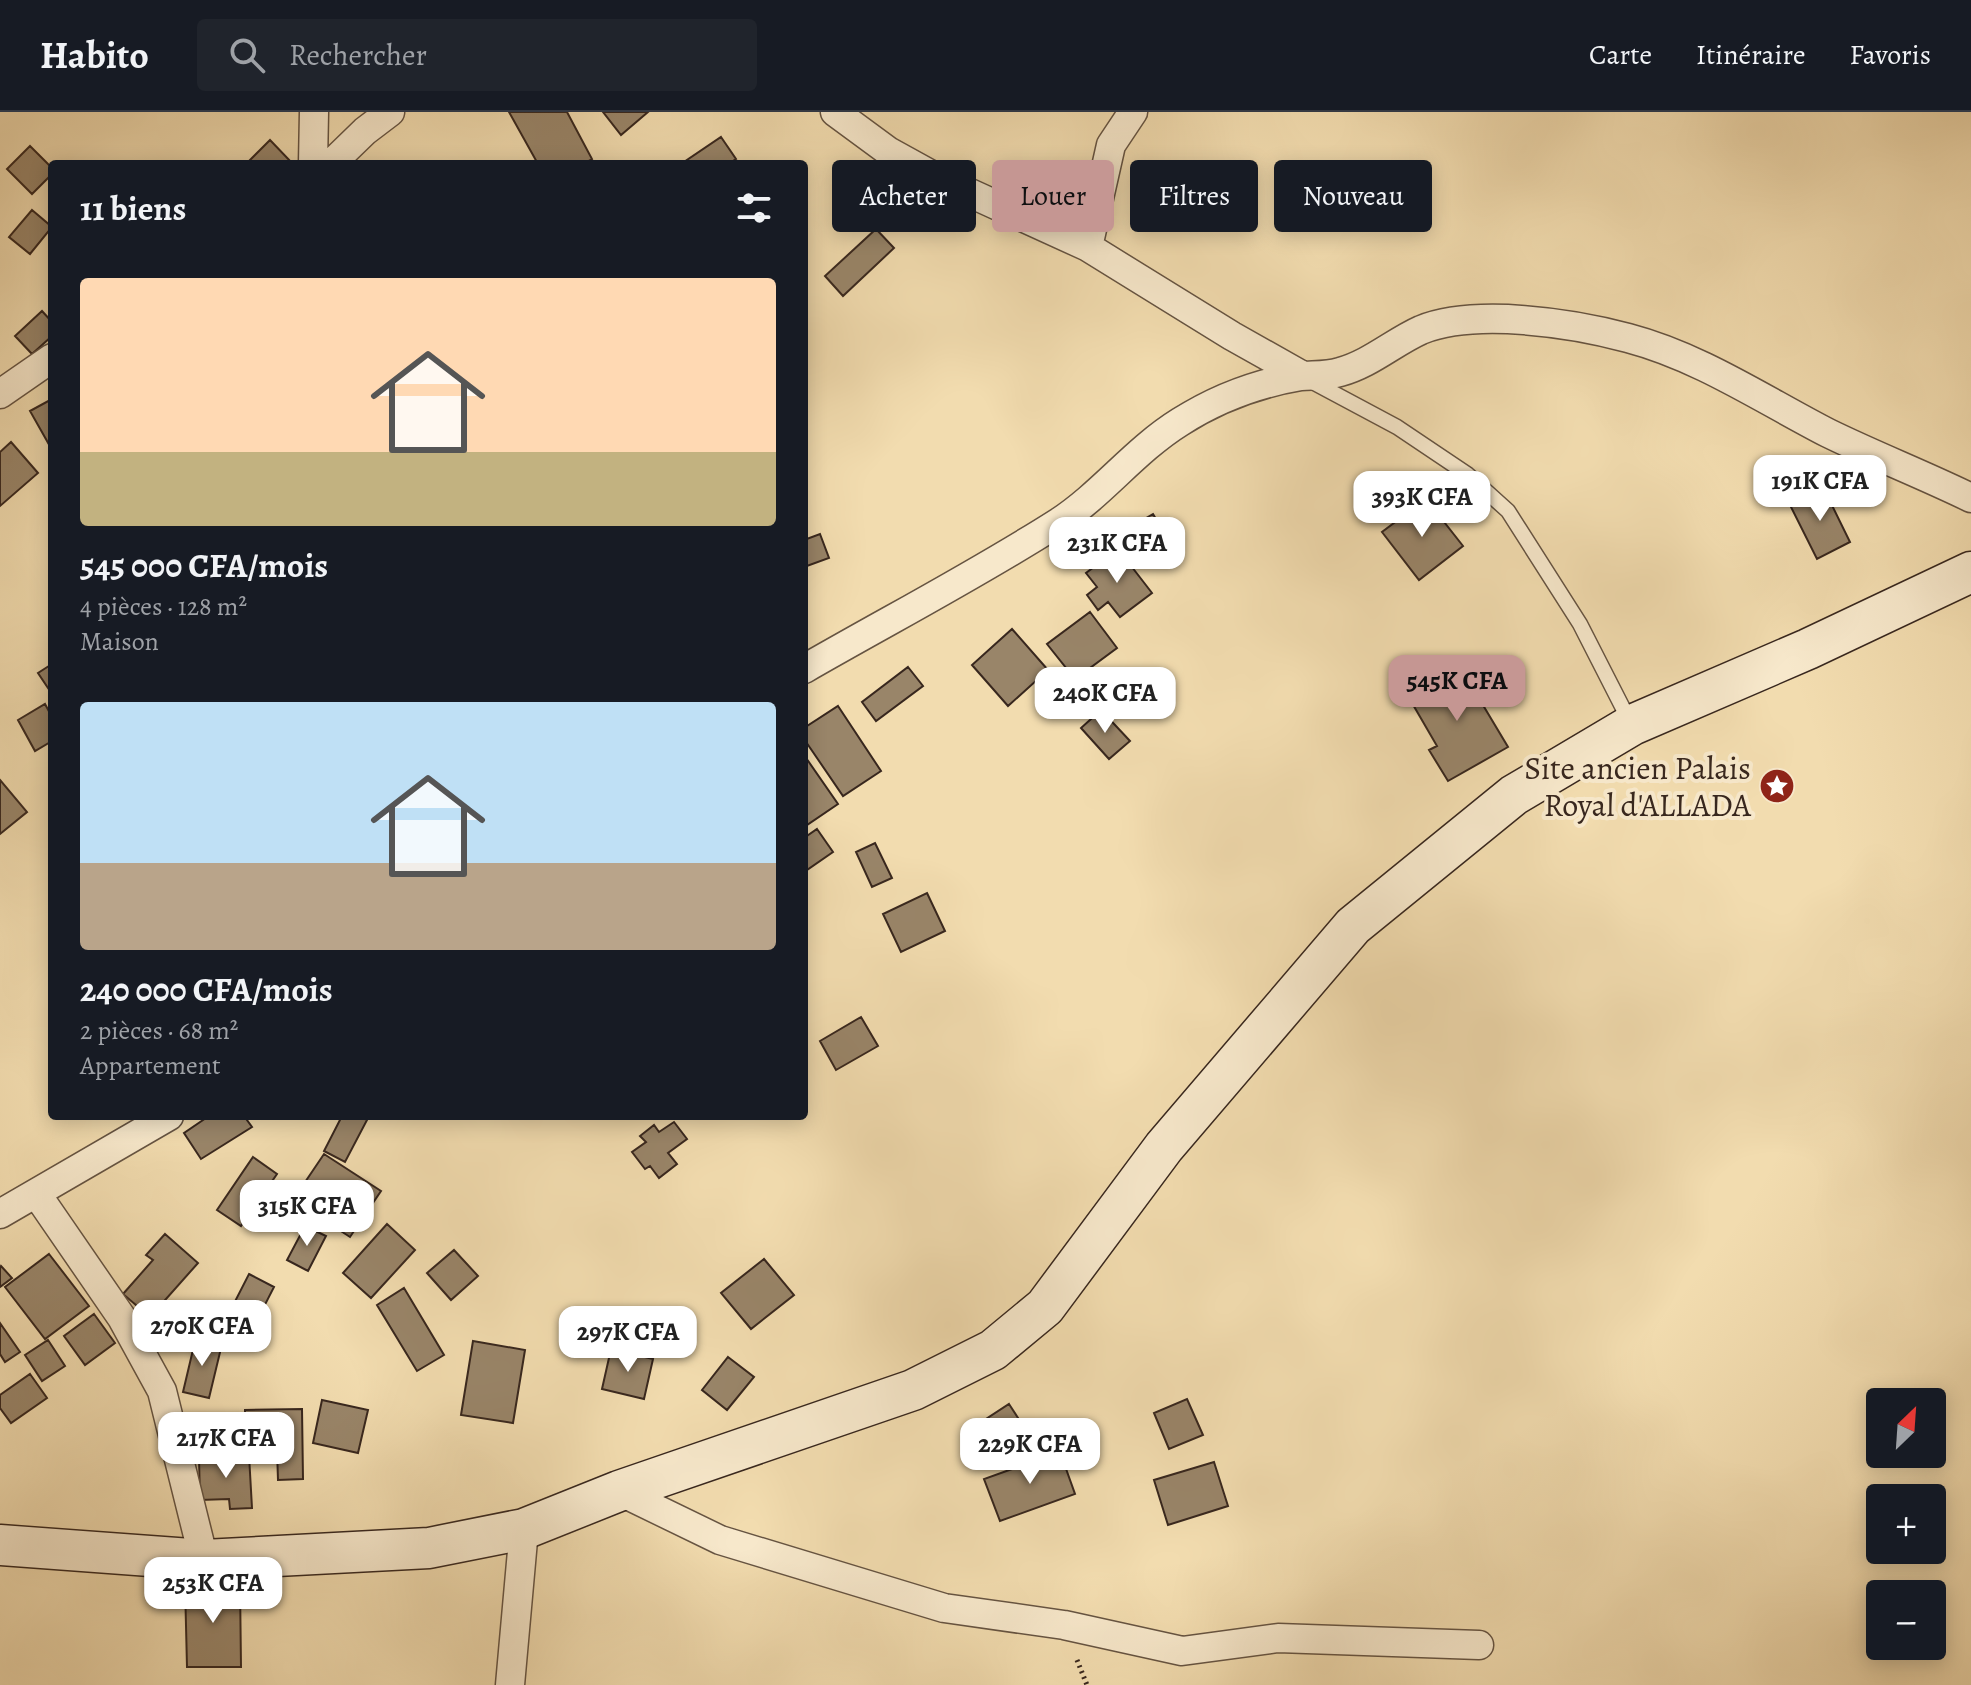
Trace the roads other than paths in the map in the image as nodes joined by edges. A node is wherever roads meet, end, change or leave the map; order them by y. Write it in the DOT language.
graph roads {
  1 [pos="314,112"];
  2 [pos="390,112"];
  3 [pos="835,112"];
  4 [pos="1133,112"];
  5 [pos="313,160"];
  6 [pos="335,160"];
  7 [pos="1088,247"];
  8 [pos="48,361"];
  9 [pos="1303,376"];
  10 [pos="0,394"];
  11 [pos="1971,498"];
  12 [pos="1971,572"];
  13 [pos="808,667"];
  14 [pos="1632,725"];
  15 [pos="162,1120"];
  16 [pos="36,1193"];
  17 [pos="0,1214"];
  18 [pos="619,1491"];
  19 [pos="524,1529"];
  20 [pos="0,1545"];
  21 [pos="204,1560"];
  22 [pos="1479,1645"];
  23 [pos="510,1685"];
  1 -- 5 [label="street"];
  2 -- 6 [label="street"];
  3 -- 7 [label="street"];
  4 -- 7 [label="street"];
  7 -- 9 [label="street"];
  8 -- 10 [label="street"];
  9 -- 11 [label="street"];
  9 -- 13 [label="street"];
  9 -- 14 [label="lane"];
  12 -- 14 [label="street"];
  14 -- 18 [label="street"];
  15 -- 16 [label="street"];
  16 -- 17 [label="street"];
  16 -- 21 [label="street"];
  18 -- 19 [label="street"];
  18 -- 22 [label="street"];
  19 -- 21 [label="street"];
  19 -- 23 [label="street"];
  20 -- 21 [label="street"];
}
